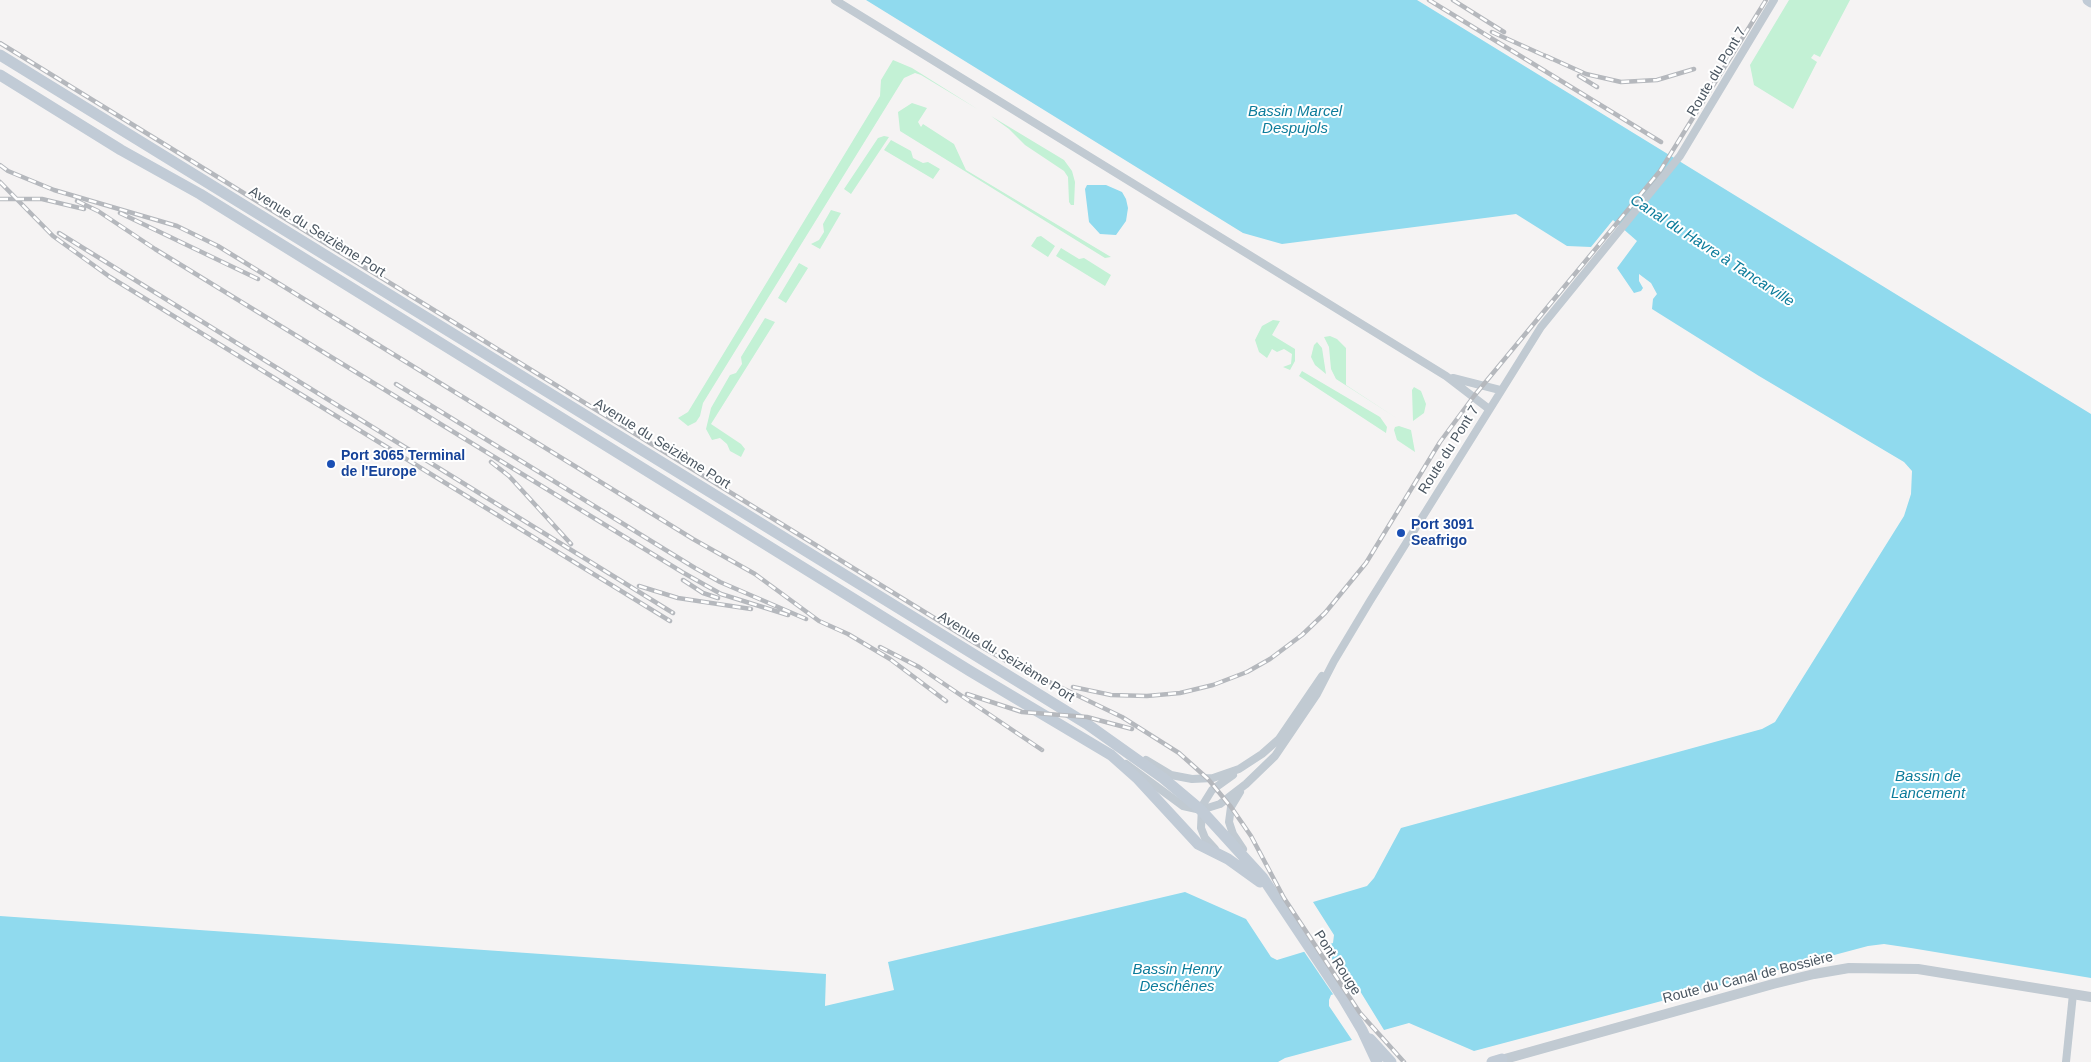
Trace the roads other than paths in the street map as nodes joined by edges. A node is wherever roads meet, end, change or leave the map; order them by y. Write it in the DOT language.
graph roads {
  1 [pos="835,0"];
  2 [pos="1774,0"];
  3 [pos="0,55"];
  4 [pos="0,75"];
  5 [pos="1446,376"];
  6 [pos="1500,390"];
  7 [pos="1489,410"];
  8 [pos="1334,660"];
  9 [pos="1088,724"];
  10 [pos="1111,755"];
  11 [pos="1246,765"];
  12 [pos="1246,784"];
  13 [pos="1201,810"];
  14 [pos="1228,859"];
  15 [pos="1263,878"];
  16 [pos="1276,898"];
  17 [pos="1286,913"];
  18 [pos="2073,994"];
  19 [pos="2091,997"];
  20 [pos="1505,1060"];
  21 [pos="1387,1061"];
  22 [pos="2066,1062"];
  1 -- 5 [label="street"];
  2 -- 6 [label="street, Route du Pont 7"];
  3 -- 9 [label="main road, Avenue du Seizième Port"];
  4 -- 10 [label="main road, Avenue du Seizième Port"];
  5 -- 6 [label="street"];
  5 -- 7 [label="street"];
  6 -- 7 [label="street, Route du Pont 7"];
  7 -- 8 [label="street, Route du Pont 7"];
  8 -- 11 [label="street"];
  8 -- 12 [label="street"];
  9 -- 11 [label="street"];
  9 -- 13 [label="main road, Avenue du Seizième Port"];
  10 -- 13 [label="street"];
  10 -- 14 [label="main road, Avenue du Seizième Port"];
  11 -- 13 [label="street"];
  12 -- 13 [label="street"];
  12 -- 15 [label="street"];
  13 -- 14 [label="street"];
  13 -- 15 [label="main road, Avenue du Seizième Port"];
  14 -- 16 [label="main road, Avenue du Seizième Port"];
  15 -- 16 [label="main road, Avenue du Seizième Port"];
  16 -- 17 [label="main road, Avenue du Seizième Port"];
  17 -- 21 [label="main road, Pont Rouge"];
  18 -- 19 [label="street, Route du Canal de Bossière"];
  18 -- 20 [label="street, Route du Canal de Bossière"];
  18 -- 22 [label="street"];
}
